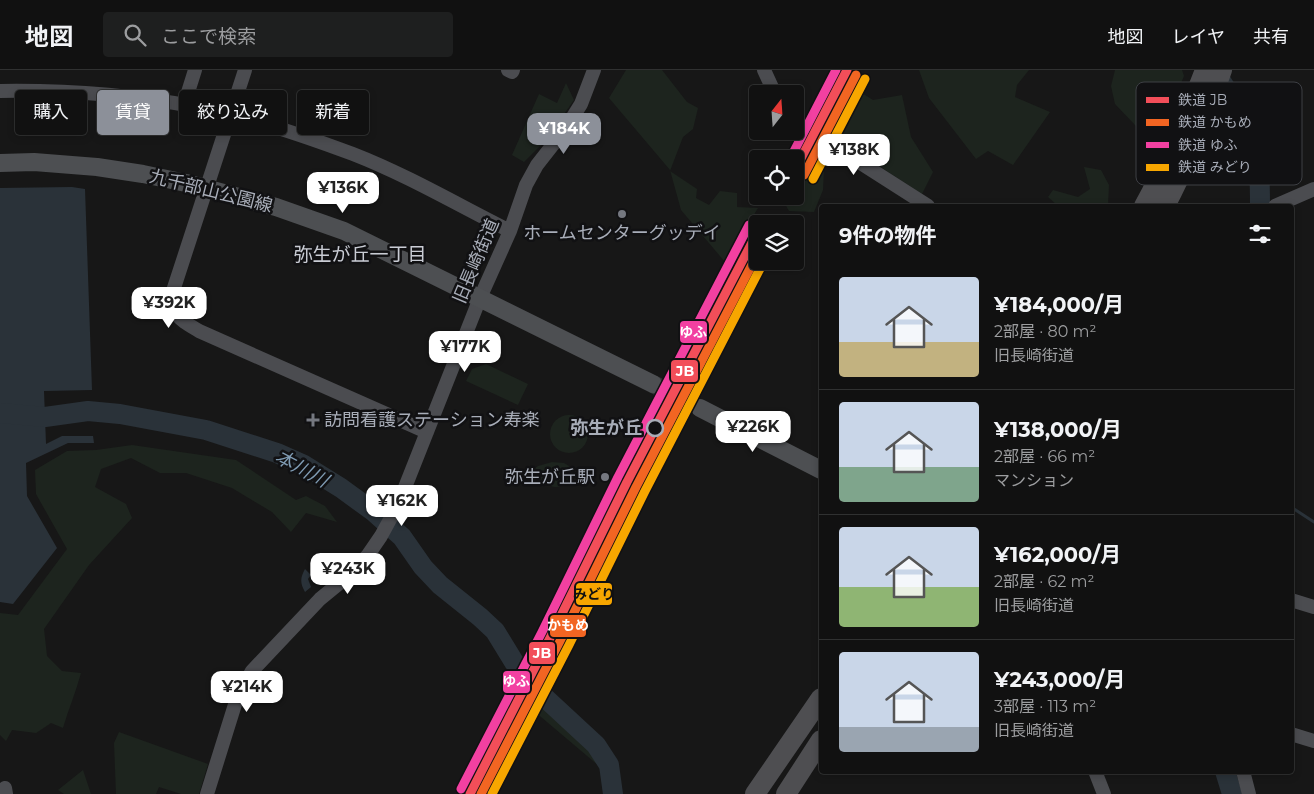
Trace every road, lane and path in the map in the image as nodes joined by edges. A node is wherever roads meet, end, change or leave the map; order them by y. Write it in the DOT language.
graph roads {
  1 [pos="194,70"];
  2 [pos="245,70"];
  3 [pos="508,70"];
  4 [pos="513,70"];
  5 [pos="594,70"];
  6 [pos="764,70"];
  7 [pos="1222,70"];
  8 [pos="1210,82"];
  9 [pos="771,85"];
  10 [pos="188,90"];
  11 [pos="239,90"];
  12 [pos="0,91"];
  13 [pos="179,104"];
  14 [pos="804,126"];
  15 [pos="287,132"];
  16 [pos="224,135"];
  17 [pos="0,163"];
  18 [pos="1154,185"];
  19 [pos="1175,185"];
  20 [pos="206,188"];
  21 [pos="1314,189"];
  22 [pos="925,204"];
  23 [pos="1145,204"];
  24 [pos="1166,204"];
  25 [pos="1280,204"];
  26 [pos="510,231"];
  27 [pos="480,298"];
  28 [pos="653,384"];
  29 [pos="700,408"];
  30 [pos="426,432"];
  31 [pos="819,469"];
  32 [pos="1294,601"];
  33 [pos="1314,607"];
  34 [pos="819,701"];
  35 [pos="1294,735"];
  36 [pos="1314,741"];
  37 [pos="819,743"];
  38 [pos="1096,774"];
  39 [pos="1244,774"];
  40 [pos="207,794"];
  41 [pos="755,794"];
  42 [pos="786,794"];
  43 [pos="1104,794"];
  44 [pos="1249,794"];
  1 -- 10 [label="street"];
  2 -- 11 [label="street"];
  3 -- 4 [label="street"];
  5 -- 26 [label="street, 旧長崎街道"];
  6 -- 9 [label="street"];
  7 -- 8 [label="highway"];
  12 -- 13 [label="street"];
  14 -- 22 [label="street"];
  15 -- 26 [label="street"];
  16 -- 20 [label="street"];
  17 -- 20 [label="main road, 九千部山公園線"];
  18 -- 23 [label="highway"];
  19 -- 24 [label="highway"];
  20 -- 27 [label="main road, 九千部山公園線"];
  20 -- 30 [label="street"];
  21 -- 25 [label="street"];
  26 -- 27 [label="street, 旧長崎街道"];
  27 -- 28 [label="main road, 九千部山公園線"];
  27 -- 30 [label="street, 旧長崎街道"];
  29 -- 31 [label="main road"];
  30 -- 40 [label="street, 旧長崎街道"];
  32 -- 33 [label="street"];
  34 -- 41 [label="highway"];
  35 -- 36 [label="street"];
  37 -- 42 [label="highway"];
  38 -- 43 [label="street"];
  39 -- 44 [label="street"];
}
